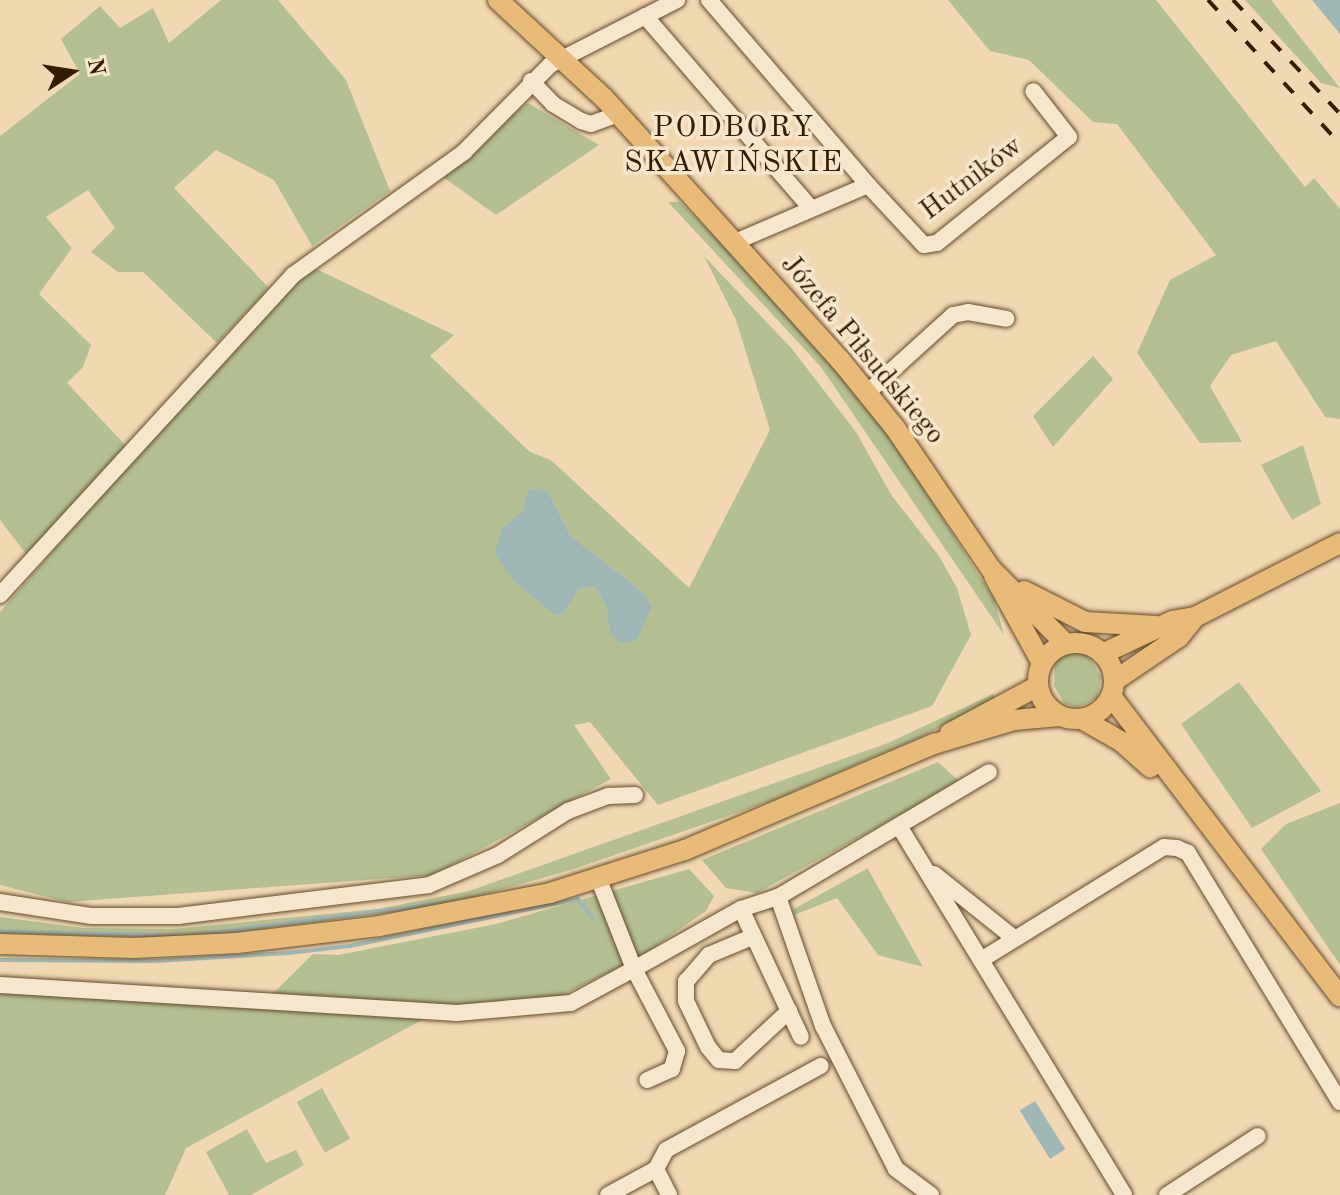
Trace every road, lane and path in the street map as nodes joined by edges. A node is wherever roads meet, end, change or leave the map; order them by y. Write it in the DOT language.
graph roads {
  1 [pos="498,0"];
  2 [pos="677,0"];
  3 [pos="709,0"];
  4 [pos="645,16"];
  5 [pos="562,59"];
  6 [pos="531,81"];
  7 [pos="1033,91"];
  8 [pos="619,114"];
  9 [pos="868,185"];
  10 [pos="809,206"];
  11 [pos="735,242"];
  12 [pos="1006,319"];
  13 [pos="867,393"];
  14 [pos="1340,543"];
  15 [pos="991,569"];
  16 [pos="0,595"];
  17 [pos="1195,617"];
  18 [pos="1161,626"];
  19 [pos="1066,644"];
  20 [pos="1102,654"];
  21 [pos="1042,663"];
  22 [pos="1038,686"];
  23 [pos="1112,689"];
  24 [pos="1060,716"];
  25 [pos="1082,719"];
  26 [pos="934,744"];
  27 [pos="989,772"];
  28 [pos="1174,783"];
  29 [pos="635,795"];
  30 [pos="899,826"];
  31 [pos="721,832"];
  32 [pos="923,866"];
  33 [pos="599,880"];
  34 [pos="778,897"];
  35 [pos="510,899"];
  36 [pos="0,902"];
  37 [pos="741,909"];
  38 [pos="752,937"];
  39 [pos="1014,938"];
  40 [pos="0,944"];
  41 [pos="981,960"];
  42 [pos="634,969"];
  43 [pos="0,985"];
  44 [pos="1340,997"];
  45 [pos="789,1011"];
  46 [pos="801,1037"];
  47 [pos="821,1066"];
  48 [pos="647,1080"];
  49 [pos="1340,1102"];
  50 [pos="1258,1136"];
  51 [pos="656,1169"];
  52 [pos="608,1195"];
  53 [pos="669,1195"];
  54 [pos="931,1195"];
  55 [pos="1124,1195"];
  56 [pos="1167,1195"];
  1 -- 5 [label="main road, Józefa Piłsudskiego"];
  2 -- 4 [label="street"];
  3 -- 9 [label="street, Hutników"];
  4 -- 5 [label="street"];
  4 -- 10 [label="street"];
  5 -- 6 [label="street"];
  5 -- 8 [label="main road, Józefa Piłsudskiego"];
  6 -- 8 [label="street"];
  6 -- 16 [label="street"];
  7 -- 9 [label="street, Hutników"];
  8 -- 11 [label="main road, Józefa Piłsudskiego"];
  9 -- 10 [label="street"];
  10 -- 11 [label="street"];
  11 -- 13 [label="main road, Józefa Piłsudskiego"];
  12 -- 13 [label="street"];
  13 -- 15 [label="main road, Józefa Piłsudskiego"];
  14 -- 17 [label="main road"];
  15 -- 18 [label="main road"];
  15 -- 19 [label="main road, Józefa Piłsudskiego"];
  15 -- 21 [label="main road, Józefa Piłsudskiego"];
  17 -- 18 [label="main road"];
  17 -- 23 [label="main road"];
  18 -- 20 [label="main road"];
  19 -- 20 [label="main road"];
  19 -- 21 [label="main road"];
  20 -- 23 [label="main road"];
  21 -- 22 [label="main road"];
  22 -- 24 [label="main road"];
  22 -- 26 [label="main road"];
  23 -- 25 [label="main road"];
  23 -- 28 [label="main road"];
  24 -- 25 [label="main road"];
  24 -- 26 [label="main road"];
  25 -- 28 [label="main road"];
  26 -- 31 [label="main road"];
  27 -- 30 [label="street"];
  28 -- 44 [label="main road"];
  29 -- 36 [label="street"];
  30 -- 32 [label="street"];
  30 -- 34 [label="street"];
  31 -- 33 [label="main road"];
  31 -- 35 [label="main road"];
  32 -- 39 [label="street"];
  32 -- 41 [label="street"];
  33 -- 35 [label="main road"];
  33 -- 42 [label="street"];
  34 -- 37 [label="street"];
  34 -- 54 [label="street"];
  35 -- 40 [label="main road"];
  37 -- 38 [label="street"];
  37 -- 42 [label="street"];
  38 -- 45 [label="street"];
  38 -- 45 [label="street"];
  39 -- 41 [label="street"];
  39 -- 49 [label="street"];
  41 -- 55 [label="street"];
  42 -- 43 [label="street"];
  42 -- 48 [label="street"];
  45 -- 46 [label="street"];
  47 -- 51 [label="street"];
  50 -- 56 [label="street"];
  51 -- 52 [label="street"];
  51 -- 53 [label="street"];
}
